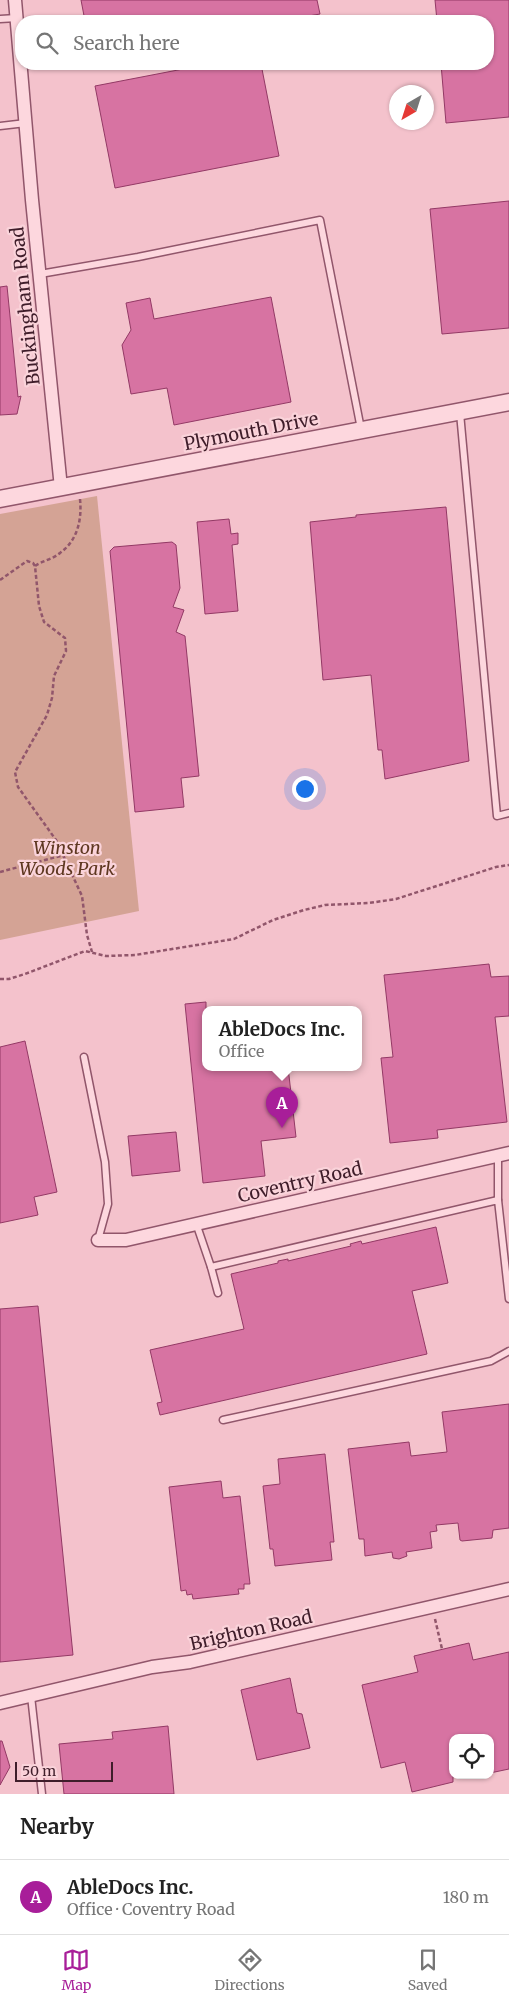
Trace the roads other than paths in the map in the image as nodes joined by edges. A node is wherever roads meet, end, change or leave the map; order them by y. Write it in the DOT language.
graph roads {
  1 [pos="15,0"];
  2 [pos="17,15"];
  3 [pos="15,18"];
  4 [pos="0,20"];
  5 [pos="21,70"];
  6 [pos="26,124"];
  7 [pos="0,126"];
  8 [pos="40,274"];
  9 [pos="509,402"];
  10 [pos="460,411"];
  11 [pos="362,431"];
  12 [pos="61,488"];
  13 [pos="0,499"];
  14 [pos="509,813"];
  15 [pos="84,1057"];
  16 [pos="504,1154"];
  17 [pos="498,1200"];
  18 [pos="196,1223"];
  19 [pos="98,1240"];
  20 [pos="211,1267"];
  21 [pos="218,1293"];
  22 [pos="509,1300"];
  23 [pos="509,1351"];
  24 [pos="223,1420"];
  25 [pos="509,1589"];
  26 [pos="31,1696"];
  27 [pos="0,1703"];
  28 [pos="42,1794"];
  1 -- 2 [label="street, Buckingham Road"];
  3 -- 4 [label="lane"];
  5 -- 6 [label="street, Buckingham Road"];
  6 -- 7 [label="lane"];
  6 -- 8 [label="street, Buckingham Road"];
  8 -- 11 [label="lane"];
  8 -- 12 [label="street, Buckingham Road"];
  9 -- 10 [label="street, Plymouth Drive"];
  10 -- 11 [label="street, Plymouth Drive"];
  10 -- 14 [label="lane"];
  11 -- 12 [label="street, Plymouth Drive"];
  12 -- 13 [label="street, Plymouth Drive"];
  15 -- 19 [label="lane"];
  16 -- 17 [label="lane"];
  16 -- 18 [label="street, Coventry Road"];
  17 -- 20 [label="lane"];
  17 -- 22 [label="lane"];
  18 -- 19 [label="street, Coventry Road"];
  18 -- 20 [label="lane"];
  20 -- 21 [label="lane"];
  23 -- 24 [label="lane"];
  25 -- 26 [label="street, Brighton Road"];
  26 -- 27 [label="street, Brighton Road"];
  26 -- 28 [label="lane"];
}
